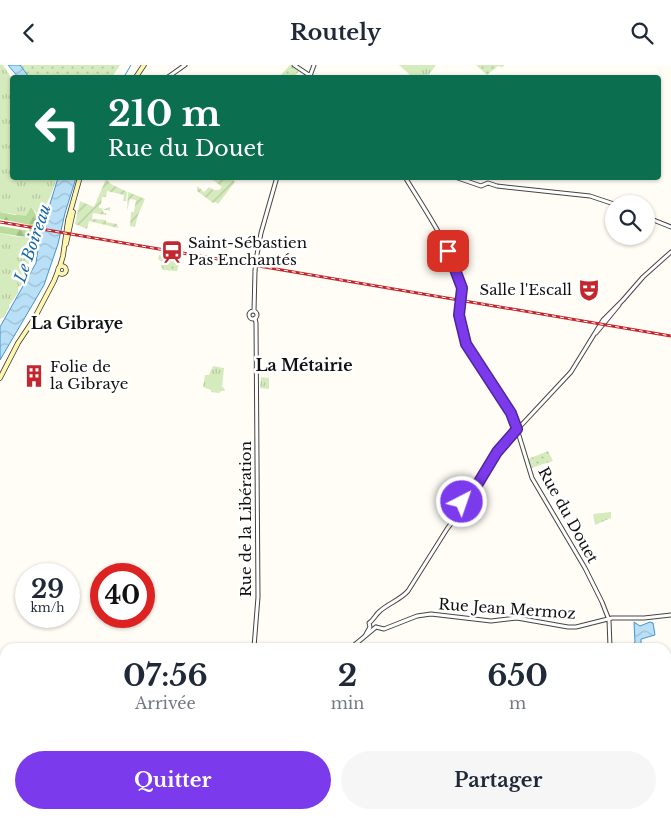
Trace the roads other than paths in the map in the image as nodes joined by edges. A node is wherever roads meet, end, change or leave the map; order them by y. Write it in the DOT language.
graph roads {
  1 [pos="185,65"];
  2 [pos="294,65"];
  3 [pos="171,75"];
  4 [pos="308,75"];
  5 [pos="79,180"];
  6 [pos="276,180"];
  7 [pos="407,180"];
  8 [pos="464,180"];
  9 [pos="605,201"];
  10 [pos="655,221"];
  11 [pos="671,227"];
  12 [pos="671,252"];
  13 [pos="62,267"];
  14 [pos="59,273"];
  15 [pos="0,378"];
  16 [pos="517,429"];
  17 [pos="671,615"];
  18 [pos="608,620"];
  19 [pos="373,621"];
  20 [pos="373,628"];
  21 [pos="254,643"];
  22 [pos="357,643"];
  23 [pos="610,643"];
  1 -- 3 [label="street"];
  2 -- 4 [label="street"];
  5 -- 13 [label="main road"];
  6 -- 21 [label="street, Rue de la Libération, bridge"];
  7 -- 16 [label="street, Rue du Douet, bridge"];
  8 -- 9 [label="street"];
  10 -- 11 [label="street"];
  12 -- 16 [label="street"];
  13 -- 14 [label="main road"];
  13 -- 14 [label="main road"];
  14 -- 15 [label="main road"];
  16 -- 18 [label="street, Rue du Douet"];
  16 -- 19 [label="street"];
  17 -- 18 [label="street, Rue Jean Mermoz"];
  18 -- 20 [label="street, Rue Jean Mermoz"];
  18 -- 23 [label="street, Rue du Douet"];
  19 -- 20 [label="street"];
  19 -- 20 [label="street"];
  20 -- 22 [label="street"];
}
